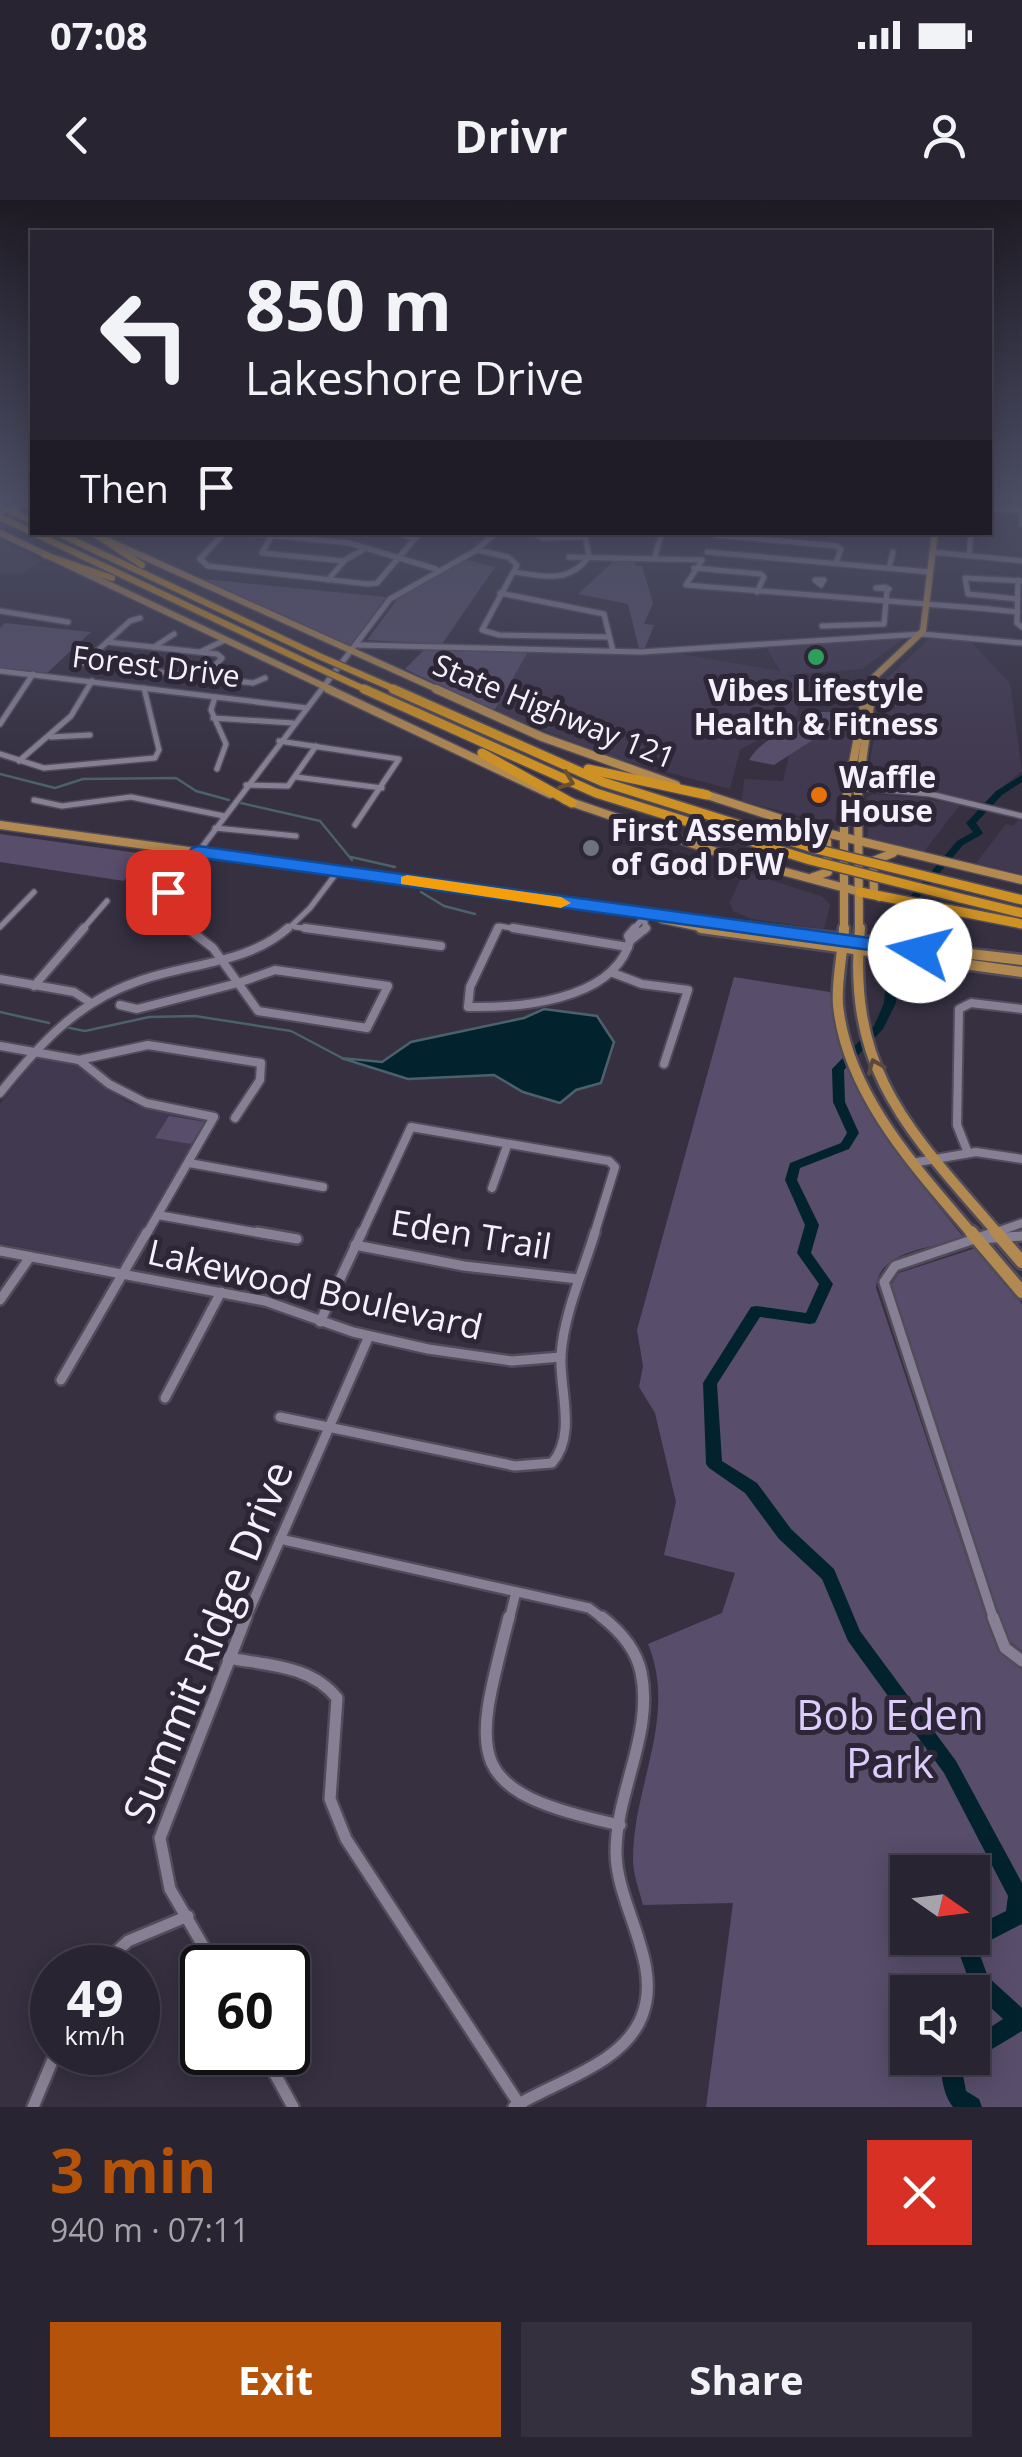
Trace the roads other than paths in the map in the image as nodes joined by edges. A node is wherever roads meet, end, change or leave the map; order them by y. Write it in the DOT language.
graph roads {
  1 [pos="117,590"];
  2 [pos="143,590"];
  3 [pos="154,590"];
  4 [pos="180,590"];
  5 [pos="184,590"];
  6 [pos="221,590"];
  7 [pos="404,590"];
  8 [pos="502,590"];
  9 [pos="737,590"];
  10 [pos="823,590"];
  11 [pos="929,590"];
  12 [pos="968,590"];
  13 [pos="1019,590"];
  14 [pos="887,591"];
  15 [pos="757,592"];
  16 [pos="500,593"];
  17 [pos="197,598"];
  18 [pos="821,599"];
  19 [pos="1018,599"];
  20 [pos="177,602"];
  21 [pos="889,602"];
  22 [pos="560,605"];
  23 [pos="928,606"];
  24 [pos="0,612"];
  25 [pos="1018,612"];
  26 [pos="550,613"];
  27 [pos="140,618"];
  28 [pos="68,622"];
  29 [pos="822,626"];
  30 [pos="1020,627"];
  31 [pos="174,634"];
  32 [pos="922,634"];
  33 [pos="609,636"];
  34 [pos="223,641"];
  35 [pos="107,642"];
  36 [pos="1022,642"];
  37 [pos="154,648"];
  38 [pos="355,648"];
  39 [pos="613,651"];
  40 [pos="200,652"];
  41 [pos="0,671"];
  42 [pos="33,674"];
  43 [pos="165,674"];
  44 [pos="202,678"];
  45 [pos="265,678"];
  46 [pos="92,681"];
  47 [pos="148,689"];
  48 [pos="323,690"];
  49 [pos="215,697"];
  50 [pos="77,705"];
  51 [pos="91,705"];
  52 [pos="307,708"];
  53 [pos="440,712"];
  54 [pos="414,713"];
  55 [pos="214,718"];
  56 [pos="293,723"];
  57 [pos="0,724"];
  58 [pos="90,735"];
  59 [pos="51,737"];
  60 [pos="279,741"];
  61 [pos="316,746"];
  62 [pos="0,754"];
  63 [pos="20,761"];
  64 [pos="217,769"];
  65 [pos="296,777"];
  66 [pos="246,786"];
  67 [pos="853,787"];
  68 [pos="382,788"];
  69 [pos="706,795"];
  70 [pos="34,800"];
  71 [pos="572,803"];
  72 [pos="224,816"];
  73 [pos="1022,816"];
  74 [pos="355,824"];
  75 [pos="844,824"];
  76 [pos="0,825"];
  77 [pos="215,828"];
  78 [pos="815,830"];
  79 [pos="296,836"];
  80 [pos="844,838"];
  81 [pos="859,841"];
  82 [pos="198,852"];
  83 [pos="904,852"];
  84 [pos="338,871"];
  85 [pos="802,877"];
  86 [pos="1021,880"];
  87 [pos="844,888"];
  88 [pos="34,892"];
  89 [pos="860,892"];
  90 [pos="883,898"];
  91 [pos="1022,900"];
  92 [pos="108,901"];
  93 [pos="844,901"];
  94 [pos="1022,914"];
  95 [pos="645,916"];
  96 [pos="1022,924"];
  97 [pos="0,927"];
  98 [pos="295,927"];
  99 [pos="633,930"];
  100 [pos="642,933"];
  101 [pos="629,944"];
  102 [pos="842,944"];
  103 [pos="441,946"];
  104 [pos="858,946"];
  105 [pos="920,954"];
  106 [pos="1022,960"];
  107 [pos="223,962"];
  108 [pos="1022,972"];
  109 [pos="613,974"];
  110 [pos="0,979"];
  111 [pos="238,983"];
  112 [pos="34,986"];
  113 [pos="838,1000"];
  114 [pos="857,1002"];
  115 [pos="91,1003"];
  116 [pos="120,1006"];
  117 [pos="1022,1009"];
  118 [pos="0,1046"];
  119 [pos="35,1050"];
  120 [pos="79,1060"];
  121 [pos="664,1064"];
  122 [pos="0,1093"];
  123 [pos="235,1118"];
  124 [pos="507,1146"];
  125 [pos="968,1153"];
  126 [pos="930,1159"];
  127 [pos="1022,1159"];
  128 [pos="190,1163"];
  129 [pos="912,1163"];
  130 [pos="323,1187"];
  131 [pos="492,1188"];
  132 [pos="158,1215"];
  133 [pos="1022,1222"];
  134 [pos="999,1234"];
  135 [pos="1022,1236"];
  136 [pos="296,1239"];
  137 [pos="980,1239"];
  138 [pos="355,1245"];
  139 [pos="0,1251"];
  140 [pos="30,1257"];
  141 [pos="1022,1262"];
  142 [pos="123,1274"];
  143 [pos="578,1279"];
  144 [pos="221,1292"];
  145 [pos="1022,1292"];
  146 [pos="0,1300"];
  147 [pos="320,1322"];
  148 [pos="370,1336"];
  149 [pos="560,1357"];
  150 [pos="62,1380"];
  151 [pos="165,1398"];
  152 [pos="280,1418"];
  153 [pos="330,1428"];
  154 [pos="280,1539"];
  155 [pos="516,1592"];
  156 [pos="228,1658"];
  157 [pos="1022,1662"];
  158 [pos="620,1825"];
  159 [pos="188,1916"];
  160 [pos="117,1945"];
  161 [pos="204,1945"];
  162 [pos="46,2075"];
  163 [pos="274,2075"];
  164 [pos="288,2105"];
  165 [pos="518,2106"];
  166 [pos="33,2107"];
  1 -- 34 [label="main road"];
  2 -- 20 [label="highway"];
  3 -- 20 [label="highway"];
  4 -- 17 [label="highway"];
  5 -- 17 [label="highway"];
  6 -- 38 [label="main road, State Highway 121"];
  7 -- 38 [label="street"];
  8 -- 16 [label="street"];
  9 -- 15 [label="street"];
  10 -- 18 [label="street"];
  11 -- 23 [label="main road"];
  12 -- 19 [label="street"];
  13 -- 19 [label="street"];
  14 -- 21 [label="street"];
  15 -- 18 [label="street"];
  16 -- 22 [label="street"];
  16 -- 33 [label="street"];
  17 -- 53 [label="highway, bridge"];
  18 -- 21 [label="street"];
  19 -- 25 [label="street"];
  20 -- 54 [label="highway, bridge"];
  21 -- 23 [label="street"];
  21 -- 29 [label="street"];
  22 -- 26 [label="street"];
  22 -- 33 [label="street"];
  23 -- 25 [label="street"];
  23 -- 32 [label="main road"];
  24 -- 28 [label="street"];
  25 -- 30 [label="street"];
  27 -- 35 [label="street"];
  31 -- 37 [label="street"];
  32 -- 36 [label="street"];
  32 -- 39 [label="street"];
  32 -- 67 [label="main road"];
  33 -- 39 [label="street"];
  34 -- 40 [label="street"];
  34 -- 48 [label="main road"];
  35 -- 37 [label="street"];
  35 -- 43 [label="street"];
  37 -- 40 [label="street"];
  38 -- 39 [label="street"];
  38 -- 48 [label="street"];
  38 -- 69 [label="main road, State Highway 121"];
  40 -- 44 [label="street"];
  41 -- 42 [label="street, Forest Drive"];
  42 -- 46 [label="street, Forest Drive"];
  42 -- 57 [label="street"];
  43 -- 44 [label="street"];
  43 -- 47 [label="street"];
  44 -- 45 [label="street"];
  46 -- 47 [label="street, Forest Drive"];
  46 -- 50 [label="street"];
  47 -- 49 [label="street, Forest Drive"];
  47 -- 63 [label="street"];
  48 -- 52 [label="street"];
  48 -- 71 [label="main road"];
  49 -- 52 [label="street, Forest Drive"];
  49 -- 55 [label="street"];
  50 -- 51 [label="street"];
  50 -- 59 [label="street"];
  52 -- 56 [label="street"];
  53 -- 69 [label="highway"];
  53 -- 91 [label="highway, bridge"];
  54 -- 71 [label="highway"];
  54 -- 94 [label="highway, one-way, bridge"];
  55 -- 56 [label="street"];
  55 -- 64 [label="street"];
  56 -- 60 [label="street"];
  58 -- 59 [label="street"];
  59 -- 63 [label="street"];
  60 -- 61 [label="street"];
  60 -- 66 [label="street"];
  61 -- 65 [label="street"];
  61 -- 68 [label="street"];
  62 -- 63 [label="street"];
  65 -- 66 [label="street"];
  65 -- 68 [label="street"];
  66 -- 72 [label="street"];
  67 -- 73 [label="street"];
  67 -- 75 [label="main road"];
  67 -- 81 [label="main road"];
  68 -- 74 [label="street"];
  69 -- 78 [label="main road, State Highway 121"];
  70 -- 72 [label="street"];
  71 -- 85 [label="main road"];
  72 -- 77 [label="street"];
  75 -- 78 [label="main road"];
  75 -- 80 [label="main road"];
  76 -- 82 [label="main road"];
  77 -- 79 [label="street"];
  77 -- 82 [label="street"];
  78 -- 80 [label="main road, State Highway 121"];
  78 -- 85 [label="main road"];
  80 -- 81 [label="main road, State Highway 121"];
  80 -- 87 [label="main road"];
  81 -- 83 [label="main road, State Highway 121"];
  81 -- 89 [label="main road"];
  82 -- 84 [label="main road"];
  82 -- 107 [label="street"];
  83 -- 86 [label="main road, State Highway 121"];
  83 -- 90 [label="main road"];
  84 -- 95 [label="main road"];
  84 -- 98 [label="street"];
  85 -- 87 [label="main road"];
  85 -- 93 [label="main road"];
  87 -- 89 [label="main road"];
  87 -- 93 [label="main road"];
  88 -- 97 [label="street"];
  89 -- 90 [label="highway"];
  89 -- 104 [label="main road"];
  90 -- 96 [label="highway"];
  92 -- 112 [label="street"];
  93 -- 102 [label="main road"];
  95 -- 99 [label="street"];
  95 -- 100 [label="street"];
  95 -- 102 [label="main road"];
  98 -- 103 [label="street"];
  98 -- 107 [label="street"];
  99 -- 100 [label="street"];
  99 -- 101 [label="street"];
  100 -- 101 [label="street"];
  101 -- 109 [label="street"];
  101 -- 109 [label="street"];
  102 -- 104 [label="main road"];
  102 -- 113 [label="main road"];
  104 -- 105 [label="main road"];
  104 -- 114 [label="main road"];
  105 -- 106 [label="main road"];
  105 -- 108 [label="main road"];
  107 -- 111 [label="street"];
  107 -- 115 [label="street"];
  109 -- 121 [label="street"];
  110 -- 112 [label="street"];
  111 -- 111 [label="street"];
  111 -- 116 [label="street"];
  112 -- 115 [label="street"];
  113 -- 114 [label="main road"];
  113 -- 129 [label="main road"];
  126 -- 114 [label="main road, one-way"];
  115 -- 119 [label="street"];
  117 -- 125 [label="street"];
  118 -- 119 [label="street"];
  119 -- 120 [label="street"];
  119 -- 122 [label="street"];
  120 -- 123 [label="street"];
  120 -- 128 [label="street"];
  124 -- 131 [label="street"];
  124 -- 138 [label="street"];
  124 -- 143 [label="street"];
  125 -- 126 [label="street"];
  125 -- 127 [label="street"];
  126 -- 129 [label="street"];
  126 -- 134 [label="main road"];
  128 -- 130 [label="street"];
  128 -- 132 [label="street"];
  129 -- 137 [label="main road"];
  132 -- 136 [label="street"];
  132 -- 142 [label="street"];
  133 -- 134 [label="street"];
  134 -- 135 [label="street"];
  134 -- 137 [label="street"];
  134 -- 141 [label="main road"];
  137 -- 145 [label="main road"];
  137 -- 157 [label="street"];
  138 -- 143 [label="street, Eden Trail"];
  138 -- 147 [label="street"];
  139 -- 140 [label="street, Lakewood Boulevard"];
  140 -- 142 [label="street, Lakewood Boulevard"];
  140 -- 146 [label="street"];
  142 -- 144 [label="street, Lakewood Boulevard"];
  142 -- 150 [label="street"];
  143 -- 149 [label="street"];
  144 -- 147 [label="street, Lakewood Boulevard"];
  144 -- 151 [label="street"];
  147 -- 148 [label="street, Lakewood Boulevard"];
  148 -- 149 [label="street, Lakewood Boulevard"];
  148 -- 153 [label="street, Summit Ridge Drive"];
  149 -- 153 [label="street"];
  152 -- 153 [label="street"];
  153 -- 154 [label="street, Summit Ridge Drive"];
  154 -- 155 [label="street"];
  154 -- 156 [label="street, Summit Ridge Drive"];
  155 -- 158 [label="street"];
  155 -- 158 [label="street"];
  156 -- 159 [label="street, Summit Ridge Drive"];
  156 -- 165 [label="street"];
  158 -- 165 [label="street"];
  159 -- 160 [label="street"];
  159 -- 161 [label="street, Summit Ridge Drive"];
  162 -- 166 [label="street"];
  163 -- 164 [label="street"];
}
